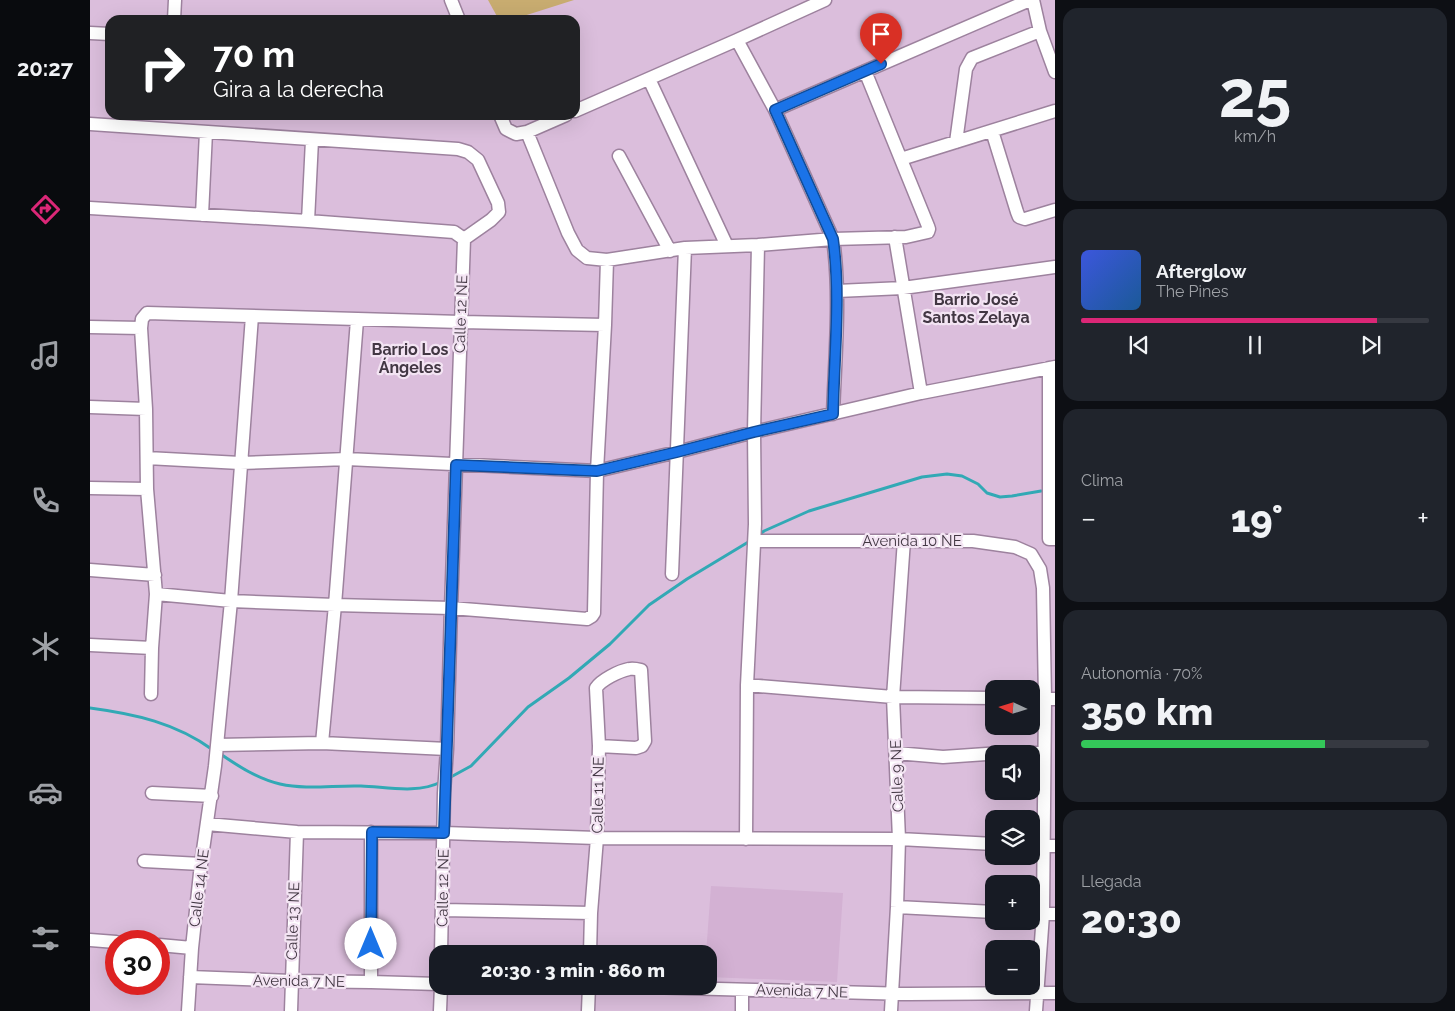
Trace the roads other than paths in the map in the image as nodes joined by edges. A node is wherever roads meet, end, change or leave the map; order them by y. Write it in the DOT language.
graph roads {
  1 [pos="175,0"];
  2 [pos="451,0"];
  3 [pos="825,0"];
  4 [pos="1031,0"];
  5 [pos="174,15"];
  6 [pos="457,15"];
  7 [pos="1040,31"];
  8 [pos="90,33"];
  9 [pos="105,34"];
  10 [pos="737,40"];
  11 [pos="864,71"];
  12 [pos="1055,72"];
  13 [pos="649,78"];
  14 [pos="580,109"];
  15 [pos="775,110"];
  16 [pos="1055,111"];
  17 [pos="502,120"];
  18 [pos="555,120"];
  19 [pos="90,124"];
  20 [pos="992,131"];
  21 [pos="206,132"];
  22 [pos="527,132"];
  23 [pos="312,140"];
  24 [pos="956,142"];
  25 [pos="619,156"];
  26 [pos="901,159"];
  27 [pos="90,208"];
  28 [pos="1055,210"];
  29 [pos="202,215"];
  30 [pos="308,221"];
  31 [pos="895,237"];
  32 [pos="464,239"];
  33 [pos="833,239"];
  34 [pos="758,245"];
  35 [pos="727,246"];
  36 [pos="685,248"];
  37 [pos="670,251"];
  38 [pos="607,260"];
  39 [pos="1055,266"];
  40 [pos="903,288"];
  41 [pos="837,291"];
  42 [pos="252,316"];
  43 [pos="356,320"];
  44 [pos="461,322"];
  45 [pos="605,325"];
  46 [pos="90,326"];
  47 [pos="141,328"];
  48 [pos="1052,368"];
  49 [pos="921,393"];
  50 [pos="90,407"];
  51 [pos="146,409"];
  52 [pos="833,414"];
  53 [pos="754,432"];
  54 [pos="677,452"];
  55 [pos="147,458"];
  56 [pos="347,459"];
  57 [pos="240,463"];
  58 [pos="456,465"];
  59 [pos="597,471"];
  60 [pos="90,488"];
  61 [pos="147,489"];
  62 [pos="1052,539"];
  63 [pos="904,540"];
  64 [pos="754,547"];
  65 [pos="90,570"];
  66 [pos="672,574"];
  67 [pos="155,575"];
  68 [pos="156,594"];
  69 [pos="231,601"];
  70 [pos="335,605"];
  71 [pos="450,608"];
  72 [pos="90,645"];
  73 [pos="152,648"];
  74 [pos="747,685"];
  75 [pos="151,694"];
  76 [pos="893,697"];
  77 [pos="985,698"];
  78 [pos="1050,699"];
  79 [pos="322,742"];
  80 [pos="599,746"];
  81 [pos="217,747"];
  82 [pos="896,753"];
  83 [pos="1044,753"];
  84 [pos="447,755"];
  85 [pos="152,793"];
  86 [pos="212,796"];
  87 [pos="208,824"];
  88 [pos="297,832"];
  89 [pos="372,832"];
  90 [pos="444,833"];
  91 [pos="597,838"];
  92 [pos="900,839"];
  93 [pos="746,840"];
  94 [pos="985,844"];
  95 [pos="1043,846"];
  96 [pos="144,861"];
  97 [pos="201,864"];
  98 [pos="897,907"];
  99 [pos="442,910"];
  100 [pos="985,912"];
  101 [pos="590,914"];
  102 [pos="1043,914"];
  103 [pos="90,940"];
  104 [pos="105,941"];
  105 [pos="441,945"];
  106 [pos="590,945"];
  107 [pos="170,946"];
  108 [pos="192,948"];
  109 [pos="1040,961"];
  110 [pos="190,977"];
  111 [pos="291,981"];
  112 [pos="371,982"];
  113 [pos="429,984"];
  114 [pos="717,989"];
  115 [pos="742,990"];
  116 [pos="985,993"];
  117 [pos="1040,993"];
  118 [pos="1055,993"];
  119 [pos="891,994"];
  120 [pos="441,995"];
  121 [pos="589,995"];
  122 [pos="1038,995"];
  123 [pos="188,1011"];
  124 [pos="291,1011"];
  125 [pos="440,1011"];
  126 [pos="588,1011"];
  127 [pos="742,1011"];
  128 [pos="891,1011"];
  129 [pos="1036,1011"];
  1 -- 5 [label="street"];
  2 -- 6 [label="street"];
  3 -- 10 [label="street"];
  4 -- 7 [label="street"];
  4 -- 11 [label="street"];
  7 -- 12 [label="street"];
  7 -- 24 [label="street"];
  8 -- 9 [label="street"];
  10 -- 13 [label="street"];
  10 -- 15 [label="street"];
  11 -- 15 [label="street"];
  11 -- 26 [label="street"];
  13 -- 14 [label="street"];
  13 -- 35 [label="street"];
  15 -- 33 [label="street"];
  16 -- 20 [label="street"];
  17 -- 22 [label="street"];
  18 -- 22 [label="street"];
  19 -- 21 [label="street"];
  20 -- 24 [label="street"];
  20 -- 28 [label="street"];
  21 -- 23 [label="street"];
  21 -- 29 [label="street"];
  22 -- 38 [label="street"];
  23 -- 30 [label="street"];
  23 -- 32 [label="street"];
  24 -- 26 [label="street"];
  25 -- 37 [label="street"];
  26 -- 31 [label="street"];
  27 -- 29 [label="street"];
  29 -- 30 [label="street"];
  30 -- 32 [label="street"];
  31 -- 33 [label="street"];
  31 -- 40 [label="street"];
  32 -- 44 [label="street, Calle 12 NE"];
  33 -- 34 [label="street"];
  33 -- 41 [label="street"];
  34 -- 35 [label="street"];
  34 -- 53 [label="street"];
  35 -- 36 [label="street"];
  36 -- 37 [label="street"];
  36 -- 54 [label="street"];
  37 -- 38 [label="street"];
  38 -- 45 [label="street"];
  39 -- 40 [label="street"];
  40 -- 41 [label="street"];
  40 -- 49 [label="street"];
  41 -- 52 [label="street"];
  42 -- 43 [label="street"];
  42 -- 47 [label="street"];
  42 -- 57 [label="street, Calle 14 NE"];
  43 -- 44 [label="street"];
  43 -- 56 [label="street"];
  44 -- 45 [label="street"];
  44 -- 58 [label="street, Calle 12 NE"];
  45 -- 59 [label="street"];
  46 -- 47 [label="street"];
  47 -- 51 [label="street"];
  48 -- 49 [label="street"];
  48 -- 62 [label="street"];
  49 -- 52 [label="street"];
  50 -- 51 [label="street"];
  51 -- 55 [label="street"];
  52 -- 53 [label="street"];
  53 -- 54 [label="street"];
  53 -- 64 [label="street"];
  54 -- 59 [label="street"];
  54 -- 66 [label="street"];
  55 -- 57 [label="street"];
  55 -- 61 [label="street"];
  56 -- 57 [label="street"];
  56 -- 58 [label="street"];
  56 -- 70 [label="street"];
  57 -- 69 [label="street, Calle 14 NE"];
  58 -- 59 [label="street"];
  58 -- 71 [label="street, Calle 12 NE"];
  59 -- 71 [label="street"];
  60 -- 61 [label="street"];
  61 -- 67 [label="street"];
  63 -- 64 [label="street, Avenida 10 NE"];
  63 -- 76 [label="street, Calle 9 NE"];
  63 -- 78 [label="street, Avenida 10 NE"];
  64 -- 74 [label="street"];
  65 -- 67 [label="street"];
  67 -- 68 [label="street"];
  68 -- 69 [label="street"];
  68 -- 73 [label="street"];
  69 -- 70 [label="street"];
  69 -- 81 [label="street, Calle 14 NE"];
  70 -- 71 [label="street"];
  70 -- 79 [label="street"];
  71 -- 84 [label="street, Calle 12 NE"];
  72 -- 73 [label="street"];
  73 -- 75 [label="street"];
  74 -- 76 [label="street"];
  74 -- 93 [label="street"];
  76 -- 77 [label="street"];
  76 -- 82 [label="street, Calle 9 NE"];
  78 -- 83 [label="street, Avenida 10 NE"];
  79 -- 81 [label="street"];
  79 -- 84 [label="street"];
  80 -- 80 [label="street, Calle 11 NE"];
  80 -- 91 [label="street, Calle 11 NE"];
  81 -- 86 [label="street, Calle 14 NE"];
  82 -- 83 [label="street"];
  82 -- 92 [label="street, Calle 9 NE"];
  83 -- 95 [label="street, Avenida 10 NE"];
  84 -- 90 [label="street, Calle 12 NE"];
  85 -- 86 [label="street"];
  86 -- 87 [label="street, Calle 14 NE"];
  87 -- 88 [label="street"];
  87 -- 97 [label="street, Calle 14 NE"];
  88 -- 89 [label="street"];
  88 -- 111 [label="street, Calle 13 NE"];
  89 -- 90 [label="street"];
  89 -- 112 [label="street"];
  90 -- 91 [label="street"];
  90 -- 99 [label="street, Calle 12 NE"];
  91 -- 93 [label="street"];
  91 -- 101 [label="street, Calle 11 NE"];
  92 -- 93 [label="street"];
  92 -- 94 [label="street"];
  92 -- 98 [label="street, Calle 9 NE"];
  95 -- 102 [label="street, Avenida 10 NE"];
  96 -- 97 [label="street"];
  97 -- 108 [label="street, Calle 14 NE"];
  98 -- 100 [label="street"];
  98 -- 119 [label="street, Calle 9 NE"];
  99 -- 101 [label="street"];
  99 -- 105 [label="street, Calle 12 NE"];
  101 -- 106 [label="street, Calle 11 NE"];
  102 -- 109 [label="street, Avenida 10 NE"];
  103 -- 104 [label="street"];
  107 -- 108 [label="street"];
  108 -- 110 [label="street, Calle 14 NE"];
  110 -- 111 [label="street, Avenida 7 NE"];
  110 -- 123 [label="street, Calle 14 NE"];
  111 -- 112 [label="street, Avenida 7 NE"];
  111 -- 124 [label="street, Calle 13 NE"];
  112 -- 113 [label="street, Avenida 7 NE"];
  114 -- 115 [label="street, Avenida 7 NE"];
  115 -- 119 [label="street, Avenida 7 NE"];
  115 -- 127 [label="street"];
  116 -- 119 [label="street, Avenida 7 NE"];
  117 -- 118 [label="street, Avenida 7 NE"];
  119 -- 128 [label="street, Calle 9 NE"];
  120 -- 125 [label="street"];
  121 -- 126 [label="street"];
  122 -- 129 [label="street, Avenida 10 NE"];
}
